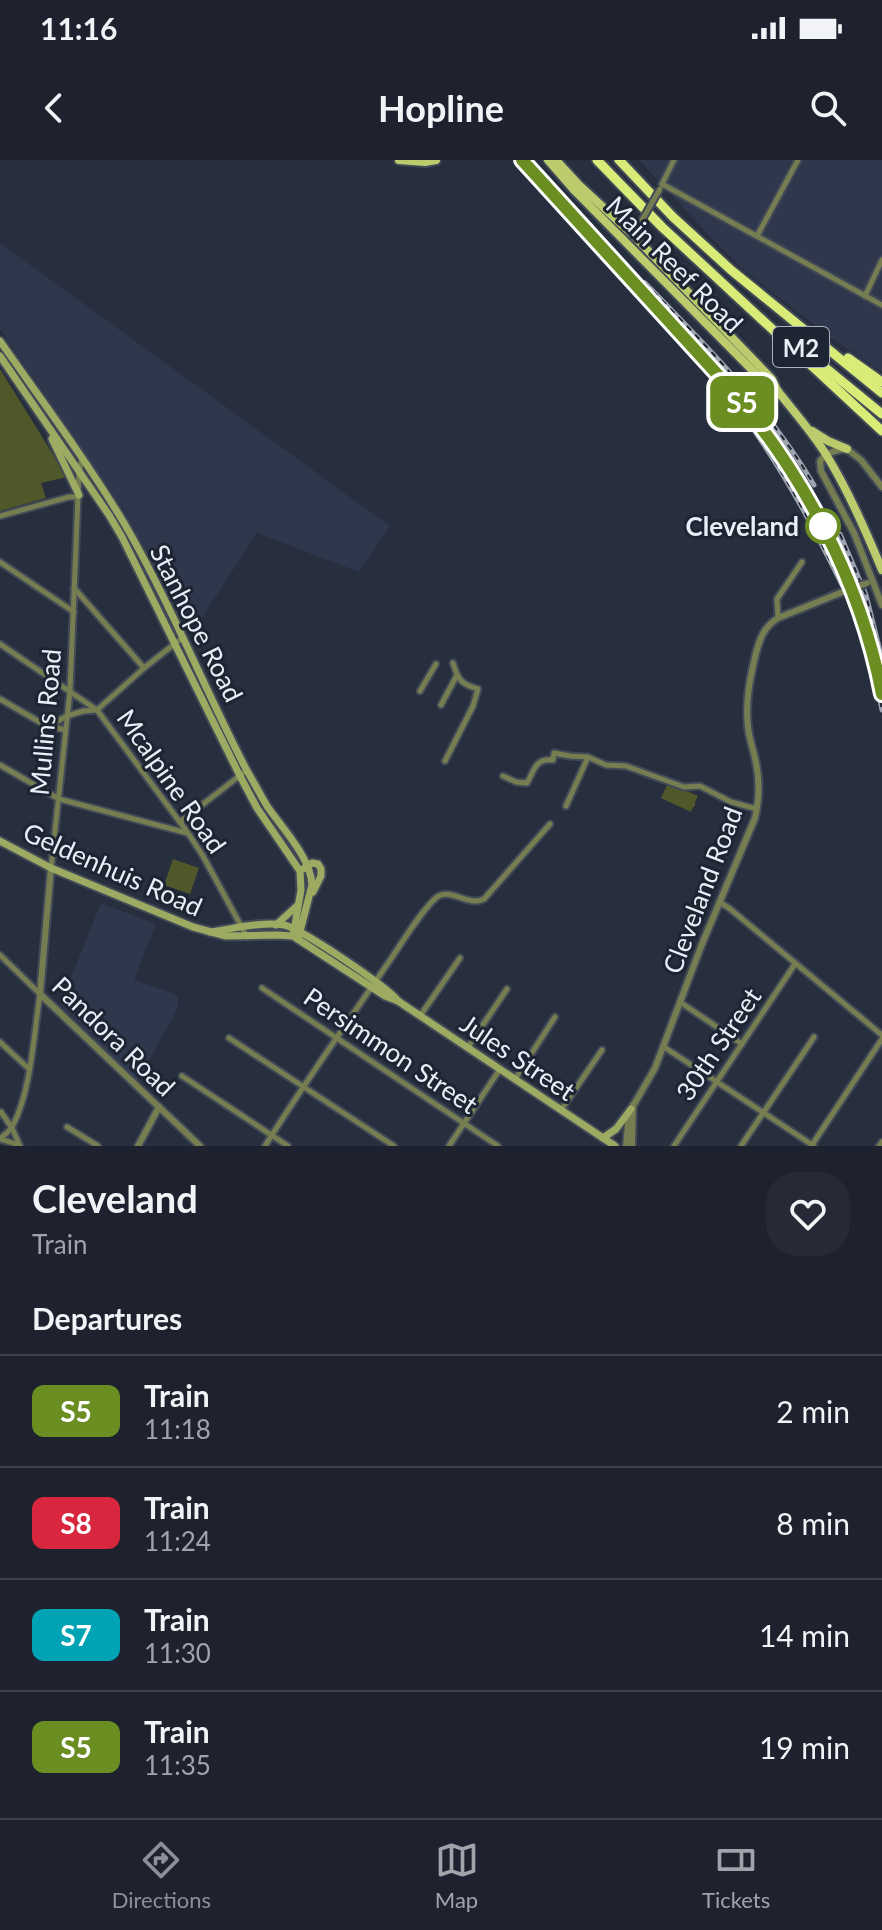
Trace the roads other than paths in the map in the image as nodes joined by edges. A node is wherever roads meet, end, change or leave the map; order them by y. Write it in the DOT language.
graph roads {
  1 [pos="399,160"];
  2 [pos="436,160"];
  3 [pos="548,160"];
  4 [pos="556,160"];
  5 [pos="597,160"];
  6 [pos="619,160"];
  7 [pos="674,160"];
  8 [pos="798,160"];
  9 [pos="567,177"];
  10 [pos="661,186"];
  11 [pos="635,231"];
  12 [pos="757,236"];
  13 [pos="626,242"];
  14 [pos="882,260"];
  15 [pos="720,281"];
  16 [pos="865,296"];
  17 [pos="764,297"];
  18 [pos="882,305"];
  19 [pos="0,341"];
  20 [pos="0,356"];
  21 [pos="882,382"];
  22 [pos="777,390"];
  23 [pos="882,393"];
  24 [pos="40,414"];
  25 [pos="882,414"];
  26 [pos="805,426"];
  27 [pos="882,431"];
  28 [pos="847,449"];
  29 [pos="826,455"];
  30 [pos="82,459"];
  31 [pos="79,472"];
  32 [pos="882,487"];
  33 [pos="78,496"];
  34 [pos="97,498"];
  35 [pos="0,516"];
  36 [pos="0,562"];
  37 [pos="802,562"];
  38 [pos="882,570"];
  39 [pos="870,582"];
  40 [pos="74,588"];
  41 [pos="882,605"];
  42 [pos="74,612"];
  43 [pos="778,618"];
  44 [pos="179,640"];
  45 [pos="0,644"];
  46 [pos="453,663"];
  47 [pos="436,664"];
  48 [pos="144,668"];
  49 [pos="457,675"];
  50 [pos="70,691"];
  51 [pos="420,691"];
  52 [pos="0,699"];
  53 [pos="441,705"];
  54 [pos="97,710"];
  55 [pos="67,716"];
  56 [pos="48,726"];
  57 [pos="65,730"];
  58 [pos="588,757"];
  59 [pos="445,761"];
  60 [pos="0,765"];
  61 [pos="243,772"];
  62 [pos="503,776"];
  63 [pos="59,799"];
  64 [pos="266,804"];
  65 [pos="566,806"];
  66 [pos="257,808"];
  67 [pos="757,809"];
  68 [pos="180,822"];
  69 [pos="550,824"];
  70 [pos="188,833"];
  71 [pos="0,841"];
  72 [pos="307,865"];
  73 [pos="51,868"];
  74 [pos="300,872"];
  75 [pos="719,902"];
  76 [pos="298,905"];
  77 [pos="276,925"];
  78 [pos="243,928"];
  79 [pos="210,932"];
  80 [pos="297,934"];
  81 [pos="247,937"];
  82 [pos="0,955"];
  83 [pos="460,958"];
  84 [pos="795,964"];
  85 [pos="374,984"];
  86 [pos="262,988"];
  87 [pos="507,989"];
  88 [pos="40,994"];
  89 [pos="680,1002"];
  90 [pos="420,1016"];
  91 [pos="555,1017"];
  92 [pos="337,1037"];
  93 [pos="814,1037"];
  94 [pos="882,1037"];
  95 [pos="229,1038"];
  96 [pos="0,1042"];
  97 [pos="742,1044"];
  98 [pos="468,1047"];
  99 [pos="664,1047"];
  100 [pos="602,1050"];
  101 [pos="29,1069"];
  102 [pos="500,1069"];
  103 [pos="182,1076"];
  104 [pos="515,1079"];
  105 [pos="718,1081"];
  106 [pos="305,1087"];
  107 [pos="159,1107"];
  108 [pos="632,1107"];
  109 [pos="20,1108"];
  110 [pos="561,1110"];
  111 [pos="0,1112"];
  112 [pos="764,1112"];
  113 [pos="464,1124"];
  114 [pos="67,1127"];
  115 [pos="12,1128"];
  116 [pos="272,1135"];
  117 [pos="603,1138"];
  118 [pos="0,1139"];
  119 [pos="20,1146"];
  120 [pos="98,1146"];
  121 [pos="138,1146"];
  122 [pos="200,1146"];
  123 [pos="265,1146"];
  124 [pos="288,1146"];
  125 [pos="394,1146"];
  126 [pos="449,1146"];
  127 [pos="498,1146"];
  128 [pos="615,1146"];
  129 [pos="629,1146"];
  130 [pos="674,1146"];
  131 [pos="741,1146"];
  132 [pos="813,1146"];
  1 -- 2 [label="main road"];
  3 -- 9 [label="main road, Main Reef Road"];
  4 -- 9 [label="main road, Main Reef Road"];
  5 -- 15 [label="highway, M2"];
  6 -- 17 [label="highway, M2"];
  7 -- 10 [label="street"];
  8 -- 12 [label="street"];
  9 -- 11 [label="main road, Main Reef Road"];
  9 -- 13 [label="main road, Main Reef Road"];
  10 -- 11 [label="street, bridge"];
  10 -- 12 [label="street"];
  11 -- 13 [label="street"];
  11 -- 22 [label="main road, Main Reef Road"];
  12 -- 16 [label="street"];
  13 -- 22 [label="main road, Main Reef Road"];
  14 -- 16 [label="street"];
  15 -- 25 [label="highway, M2"];
  15 -- 27 [label="highway"];
  16 -- 18 [label="street"];
  17 -- 21 [label="highway"];
  17 -- 23 [label="highway, M2"];
  19 -- 30 [label="main road, Stanhope Road"];
  20 -- 24 [label="main road, Stanhope Road"];
  22 -- 26 [label="main road, Main Reef Road"];
  24 -- 31 [label="main road, Stanhope Road"];
  24 -- 33 [label="main road"];
  26 -- 28 [label="main road"];
  26 -- 29 [label="main road, Main Reef Road"];
  28 -- 29 [label="street"];
  28 -- 32 [label="street"];
  29 -- 38 [label="main road, Main Reef Road"];
  29 -- 39 [label="street"];
  30 -- 31 [label="street, Mullins Road"];
  30 -- 44 [label="main road, Stanhope Road"];
  31 -- 33 [label="street, Mullins Road"];
  31 -- 34 [label="main road, Stanhope Road"];
  33 -- 34 [label="main road"];
  33 -- 35 [label="street"];
  33 -- 40 [label="street, Mullins Road"];
  34 -- 44 [label="main road, Stanhope Road"];
  36 -- 42 [label="street"];
  37 -- 43 [label="street"];
  39 -- 41 [label="street"];
  39 -- 43 [label="street, bridge"];
  40 -- 42 [label="street, Mullins Road"];
  40 -- 48 [label="street"];
  42 -- 50 [label="street, Mullins Road"];
  43 -- 67 [label="street, Cleveland Road"];
  44 -- 48 [label="street"];
  44 -- 61 [label="main road, Stanhope Road"];
  45 -- 50 [label="street, Mcalpine Road"];
  46 -- 49 [label="street"];
  47 -- 51 [label="street"];
  48 -- 54 [label="street"];
  49 -- 53 [label="street"];
  49 -- 59 [label="street"];
  50 -- 54 [label="street, Mcalpine Road"];
  50 -- 55 [label="street, Mullins Road"];
  52 -- 56 [label="street"];
  54 -- 55 [label="street"];
  54 -- 68 [label="street, Mcalpine Road"];
  55 -- 56 [label="street"];
  55 -- 57 [label="street, Mullins Road"];
  56 -- 57 [label="street"];
  57 -- 63 [label="street, Mullins Road"];
  58 -- 62 [label="street"];
  58 -- 65 [label="street"];
  58 -- 67 [label="street"];
  60 -- 63 [label="street"];
  61 -- 64 [label="main road, Stanhope Road"];
  61 -- 66 [label="main road, Stanhope Road"];
  61 -- 68 [label="street"];
  63 -- 70 [label="street"];
  63 -- 73 [label="street, Mullins Road"];
  64 -- 66 [label="main road"];
  64 -- 72 [label="main road, Stanhope Road"];
  66 -- 74 [label="main road, Stanhope Road"];
  67 -- 75 [label="street, Cleveland Road"];
  68 -- 70 [label="street, Mcalpine Road"];
  69 -- 85 [label="street"];
  70 -- 78 [label="street, Mcalpine Road"];
  71 -- 73 [label="main road, Geldenhuis Road"];
  72 -- 74 [label="main road"];
  72 -- 80 [label="main road"];
  73 -- 79 [label="main road, Geldenhuis Road"];
  73 -- 88 [label="street, Mullins Road"];
  74 -- 76 [label="main road"];
  75 -- 84 [label="street"];
  75 -- 89 [label="street, Cleveland Road"];
  76 -- 77 [label="main road"];
  76 -- 80 [label="main road"];
  77 -- 78 [label="main road, Geldenhuis Road"];
  77 -- 80 [label="main road, Geldenhuis Road"];
  78 -- 79 [label="main road, Geldenhuis Road"];
  78 -- 81 [label="street, Mcalpine Road"];
  79 -- 81 [label="main road, Geldenhuis Road"];
  80 -- 81 [label="main road, Geldenhuis Road"];
  80 -- 85 [label="main road, Jules Street"];
  82 -- 88 [label="street, Pandora Road"];
  83 -- 90 [label="street"];
  84 -- 94 [label="street"];
  84 -- 97 [label="street, 30th Street"];
  85 -- 90 [label="main road, Jules Street"];
  85 -- 92 [label="street"];
  86 -- 92 [label="street, Persimmon Street"];
  87 -- 98 [label="street"];
  88 -- 101 [label="street, Mullins Road"];
  88 -- 107 [label="street, Pandora Road"];
  89 -- 97 [label="street"];
  89 -- 99 [label="street, Cleveland Road"];
  90 -- 98 [label="main road, Jules Street"];
  91 -- 104 [label="street"];
  92 -- 106 [label="street"];
  92 -- 113 [label="street, Persimmon Street"];
  93 -- 112 [label="street"];
  94 -- 132 [label="street"];
  95 -- 106 [label="street"];
  96 -- 101 [label="street"];
  97 -- 105 [label="street, 30th Street"];
  98 -- 102 [label="main road, Jules Street"];
  99 -- 105 [label="street"];
  99 -- 108 [label="street, Cleveland Road"];
  100 -- 110 [label="street"];
  101 -- 109 [label="street, Mullins Road"];
  102 -- 104 [label="main road, Jules Street"];
  102 -- 113 [label="street"];
  103 -- 116 [label="street"];
  104 -- 110 [label="main road, Jules Street"];
  105 -- 112 [label="street"];
  105 -- 130 [label="street, 30th Street"];
  106 -- 116 [label="street"];
  106 -- 125 [label="street"];
  107 -- 121 [label="street"];
  107 -- 122 [label="street, Pandora Road"];
  108 -- 117 [label="main road"];
  108 -- 129 [label="street"];
  109 -- 111 [label="street"];
  109 -- 115 [label="street, Mullins Road"];
  110 -- 117 [label="main road, Jules Street"];
  111 -- 115 [label="street"];
  112 -- 131 [label="street"];
  112 -- 132 [label="street"];
  113 -- 126 [label="street"];
  113 -- 127 [label="street, Persimmon Street"];
  114 -- 120 [label="street"];
  115 -- 118 [label="street"];
  115 -- 119 [label="street"];
  116 -- 123 [label="street"];
  116 -- 124 [label="street"];
  117 -- 128 [label="main road, Jules Street"];
  118 -- 119 [label="street"];
}
